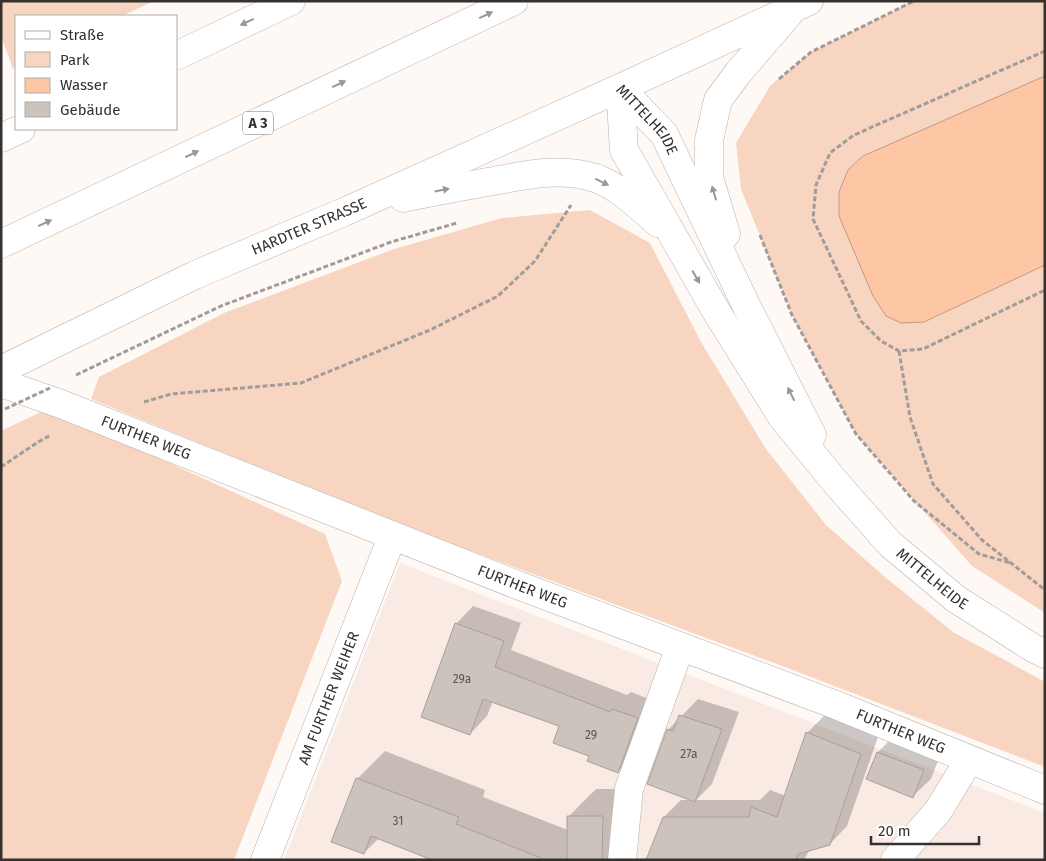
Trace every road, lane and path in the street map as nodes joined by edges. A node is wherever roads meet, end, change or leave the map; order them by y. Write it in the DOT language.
graph roads {
  1 [pos="291,1"];
  2 [pos="514,1"];
  3 [pos="914,1"];
  4 [pos="801,5"];
  5 [pos="1045,51"];
  6 [pos="178,55"];
  7 [pos="777,80"];
  8 [pos="620,88"];
  9 [pos="19,130"];
  10 [pos="1,138"];
  11 [pos="590,176"];
  12 [pos="344,212"];
  13 [pos="463,221"];
  14 [pos="672,234"];
  15 [pos="759,234"];
  16 [pos="1,244"];
  17 [pos="1045,290"];
  18 [pos="746,307"];
  19 [pos="900,351"];
  20 [pos="68,379"];
  21 [pos="5,382"];
  22 [pos="59,384"];
  23 [pos="90,416"];
  24 [pos="1,467"];
  25 [pos="837,484"];
  26 [pos="392,536"];
  27 [pos="1011,563"];
  28 [pos="1045,590"];
  29 [pos="680,647"];
  30 [pos="1045,654"];
  31 [pos="969,760"];
  32 [pos="1045,790"];
  33 [pos="265,860"];
  34 [pos="622,860"];
  35 [pos="895,860"];
  1 -- 6 [label="main road, one-way"];
  16 -- 2 [label="main road, A 3, one-way"];
  3 -- 7 [label="path"];
  4 -- 8 [label="main road, HARDTER STRASSE"];
  18 -- 4 [label="main road, one-way"];
  5 -- 19 [label="path"];
  8 -- 12 [label="main road, HARDTER STRASSE"];
  8 -- 14 [label="main road, MITTELHEIDE"];
  8 -- 18 [label="main road, MITTELHEIDE"];
  9 -- 10 [label="main road"];
  12 -- 11 [label="main road, one-way"];
  11 -- 14 [label="main road, one-way"];
  11 -- 23 [label="path"];
  12 -- 21 [label="main road, HARDTER STRASSE"];
  13 -- 20 [label="path"];
  14 -- 25 [label="main road, MITTELHEIDE, one-way"];
  15 -- 27 [label="path"];
  17 -- 19 [label="path"];
  25 -- 18 [label="main road, MITTELHEIDE, one-way"];
  19 -- 27 [label="path"];
  21 -- 22 [label="path, bridge"];
  21 -- 23 [label="main road, FURTHER WEG"];
  23 -- 24 [label="path"];
  23 -- 26 [label="main road, FURTHER WEG"];
  25 -- 30 [label="main road, MITTELHEIDE"];
  26 -- 29 [label="main road, FURTHER WEG"];
  26 -- 33 [label="main road, AM FURTHER WEIHER"];
  27 -- 28 [label="path"];
  29 -- 31 [label="main road, FURTHER WEG"];
  29 -- 34 [label="main road"];
  31 -- 32 [label="main road, FURTHER WEG"];
  31 -- 35 [label="main road"];
}
